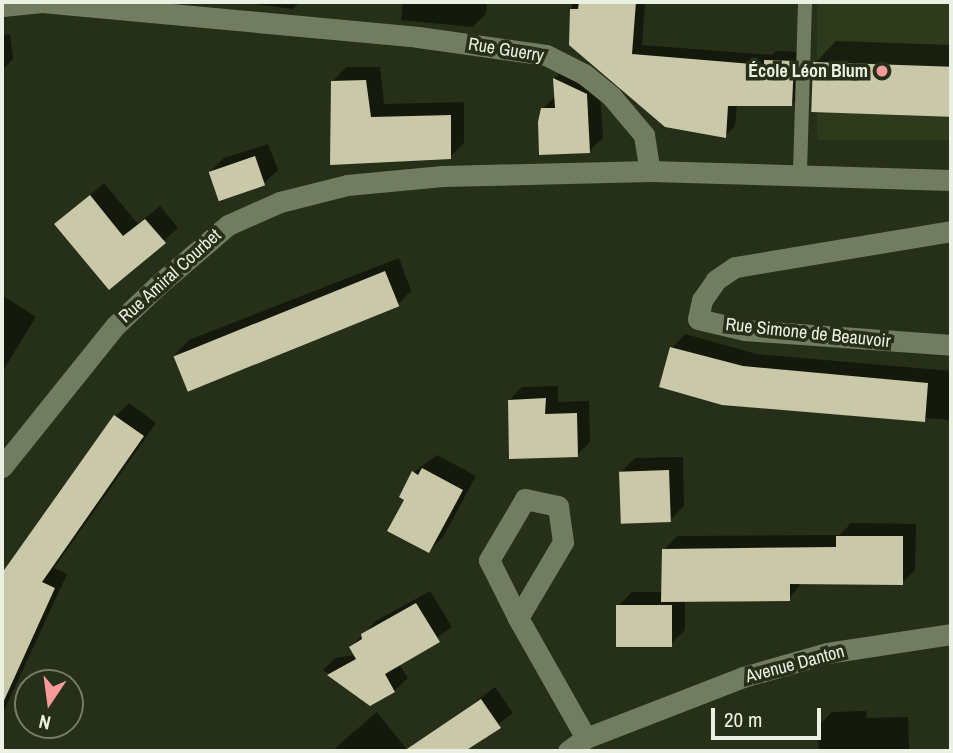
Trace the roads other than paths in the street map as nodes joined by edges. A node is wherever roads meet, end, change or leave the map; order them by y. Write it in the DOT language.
graph roads {
  1 [pos="805,2"];
  2 [pos="2,6"];
  3 [pos="650,171"];
  4 [pos="800,172"];
  5 [pos="951,180"];
  6 [pos="951,231"];
  7 [pos="951,345"];
  8 [pos="2,467"];
  9 [pos="518,618"];
  10 [pos="951,634"];
  11 [pos="586,738"];
  12 [pos="568,751"];
  1 -- 4 [label="lane"];
  2 -- 3 [label="street, Rue Guerry"];
  3 -- 4 [label="street"];
  3 -- 8 [label="street, Rue Amiral Courbet"];
  4 -- 5 [label="street"];
  6 -- 7 [label="street, Rue Simone de Beauvoir"];
  9 -- 9 [label="street"];
  9 -- 11 [label="street"];
  10 -- 11 [label="street, Avenue Danton"];
  11 -- 12 [label="street, Avenue Danton"];
}
